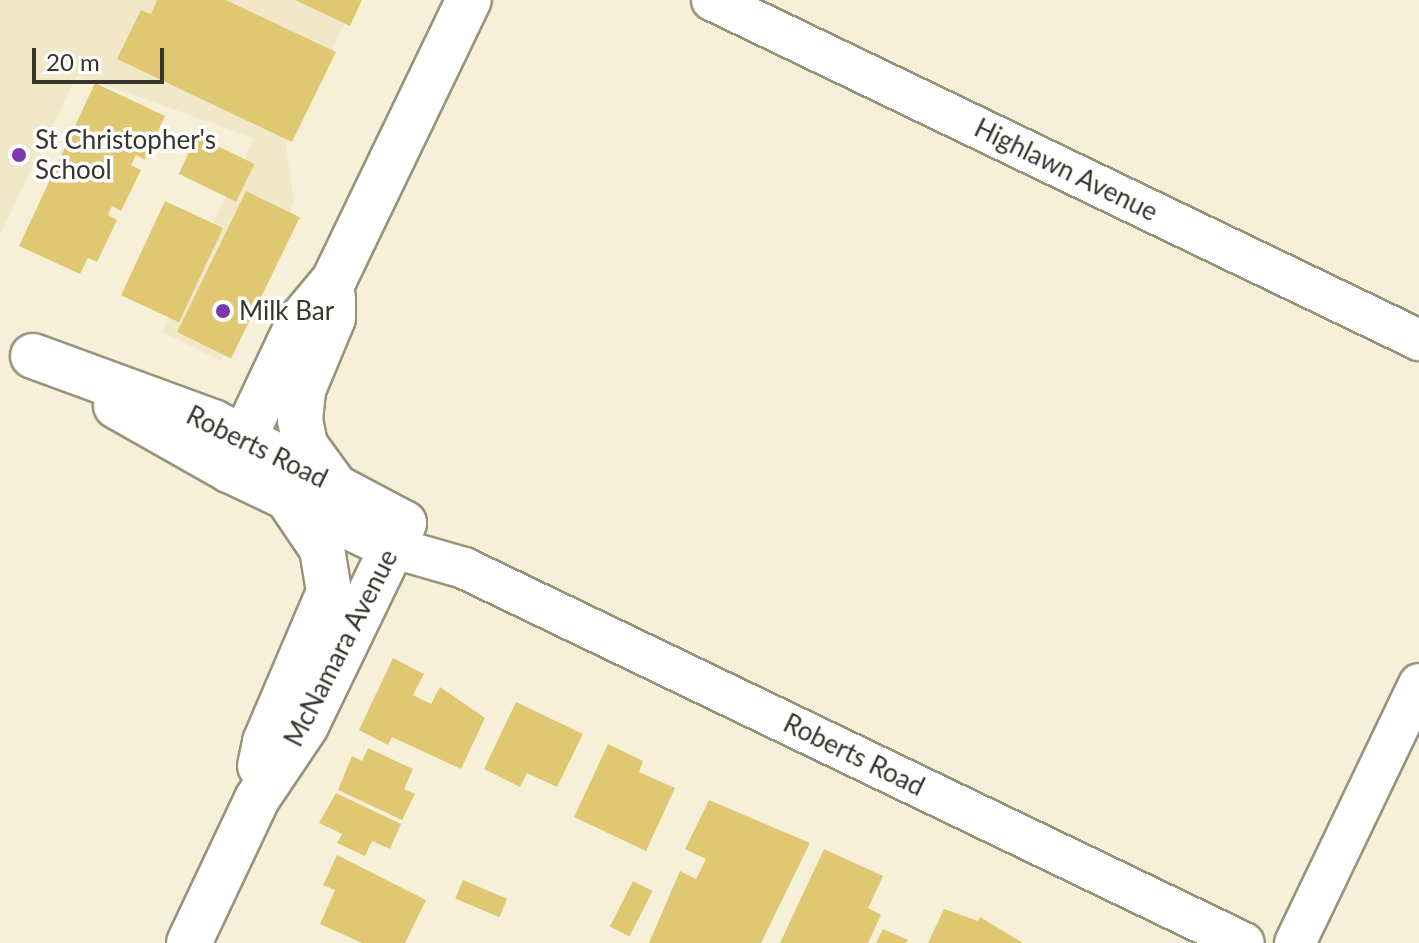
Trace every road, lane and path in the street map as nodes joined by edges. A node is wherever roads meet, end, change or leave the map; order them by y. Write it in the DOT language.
graph roads {
  1 [pos="469,0"];
  2 [pos="712,0"];
  3 [pos="334,280"];
  4 [pos="1419,340"];
  5 [pos="17,348"];
  6 [pos="236,454"];
  7 [pos="334,484"];
  8 [pos="287,499"];
  9 [pos="398,535"];
  10 [pos="1419,684"];
  11 [pos="251,812"];
  12 [pos="189,943"];
  13 [pos="1244,943"];
  14 [pos="1295,943"];
  1 -- 3 [label="street"];
  2 -- 4 [label="street, Highlawn Avenue"];
  3 -- 6 [label="street"];
  3 -- 7 [label="street"];
  5 -- 6 [label="street, Roberts Road"];
  6 -- 7 [label="street, Roberts Road"];
  6 -- 8 [label="street, Roberts Road"];
  7 -- 9 [label="street, Roberts Road"];
  8 -- 9 [label="street, Roberts Road"];
  8 -- 11 [label="street, McNamara Avenue"];
  9 -- 11 [label="street, McNamara Avenue"];
  9 -- 13 [label="street, Roberts Road"];
  10 -- 14 [label="street"];
  11 -- 12 [label="street, McNamara Avenue"];
}
